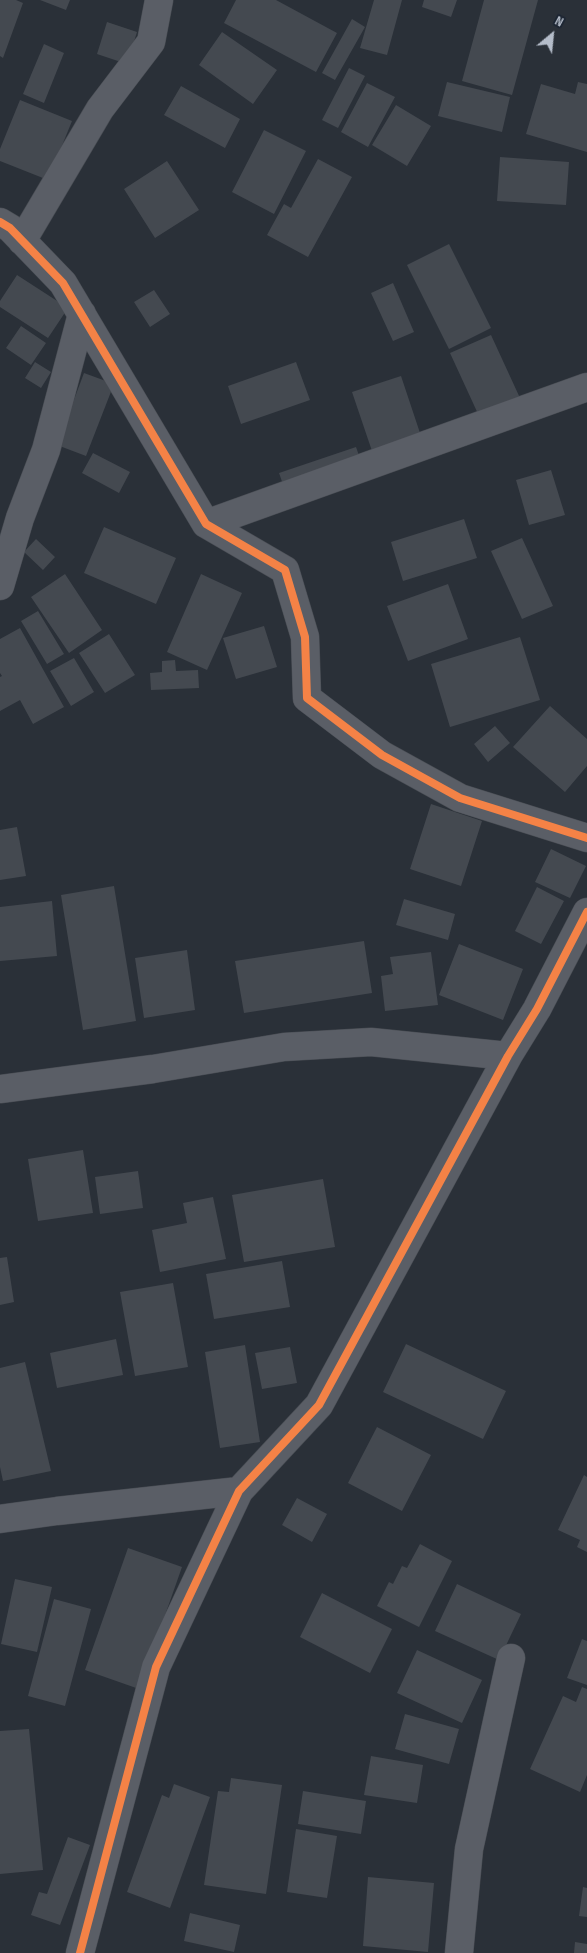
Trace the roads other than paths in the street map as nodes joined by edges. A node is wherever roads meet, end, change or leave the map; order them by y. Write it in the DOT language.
graph roads {
  1 [pos="159,0"];
  2 [pos="0,222"];
  3 [pos="22,241"];
  4 [pos="82,314"];
  5 [pos="587,387"];
  6 [pos="206,524"];
  7 [pos="0,586"];
  8 [pos="587,838"];
  9 [pos="587,912"];
  10 [pos="508,1056"];
  11 [pos="0,1089"];
  12 [pos="239,1492"];
  13 [pos="0,1519"];
  14 [pos="511,1658"];
  15 [pos="80,1953"];
  16 [pos="459,1953"];
  1 -- 3 [label="street"];
  2 -- 3 [label="street"];
  3 -- 4 [label="street"];
  4 -- 6 [label="street"];
  4 -- 7 [label="street"];
  5 -- 6 [label="street"];
  6 -- 8 [label="street"];
  9 -- 10 [label="street"];
  10 -- 11 [label="street"];
  10 -- 12 [label="street"];
  12 -- 13 [label="street"];
  12 -- 15 [label="street"];
  14 -- 16 [label="street"];
}
